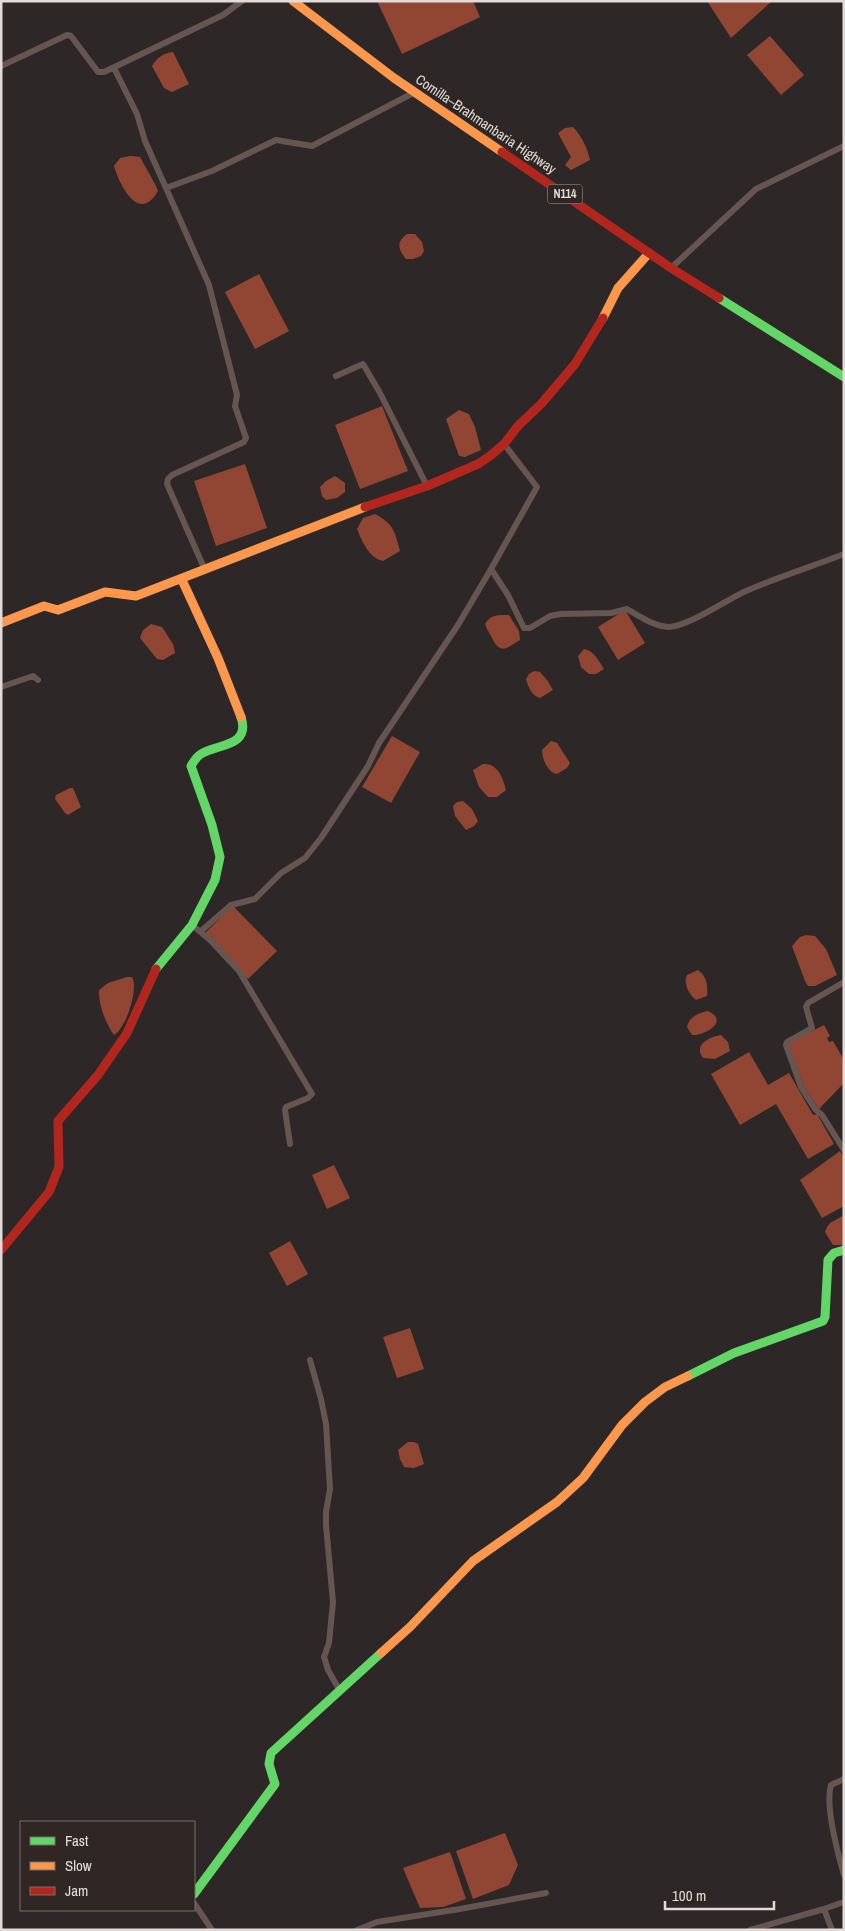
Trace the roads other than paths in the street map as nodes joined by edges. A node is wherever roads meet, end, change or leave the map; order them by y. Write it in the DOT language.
graph roads {
  1 [pos="242,1"];
  2 [pos="293,1"];
  3 [pos="1,66"];
  4 [pos="114,68"];
  5 [pos="414,92"];
  6 [pos="844,146"];
  7 [pos="166,188"];
  8 [pos="649,253"];
  9 [pos="671,268"];
  10 [pos="336,376"];
  11 [pos="844,378"];
  12 [pos="504,444"];
  13 [pos="426,486"];
  14 [pos="844,554"];
  15 [pos="491,569"];
  16 [pos="204,570"];
  17 [pos="182,580"];
  18 [pos="1,623"];
  19 [pos="38,680"];
  20 [pos="1,687"];
  21 [pos="192,925"];
  22 [pos="201,931"];
  23 [pos="844,982"];
  24 [pos="290,1144"];
  25 [pos="844,1150"];
  26 [pos="1,1250"];
  27 [pos="844,1250"];
  28 [pos="310,1360"];
  29 [pos="340,1691"];
  30 [pos="844,1779"];
  31 [pos="844,1876"];
  32 [pos="195,1893"];
  33 [pos="546,1893"];
  34 [pos="844,1902"];
  35 [pos="195,1904"];
  36 [pos="824,1910"];
  37 [pos="212,1930"];
  38 [pos="357,1930"];
  39 [pos="750,1930"];
  40 [pos="832,1930"];
  1 -- 4 [label="street"];
  2 -- 5 [label="main road, Comilla–Brahmanbaria Highway / N114"];
  3 -- 4 [label="street"];
  4 -- 7 [label="street"];
  5 -- 7 [label="street"];
  5 -- 8 [label="main road, Comilla–Brahmanbaria Highway / N114"];
  6 -- 9 [label="street"];
  7 -- 16 [label="street"];
  8 -- 9 [label="main road, Comilla–Brahmanbaria Highway / N114"];
  8 -- 12 [label="main road"];
  9 -- 11 [label="main road, Comilla–Brahmanbaria Highway / N114"];
  10 -- 13 [label="street"];
  12 -- 13 [label="main road"];
  12 -- 15 [label="street"];
  13 -- 16 [label="main road"];
  14 -- 15 [label="street"];
  15 -- 22 [label="street"];
  16 -- 17 [label="main road"];
  17 -- 18 [label="main road"];
  17 -- 21 [label="main road"];
  19 -- 20 [label="street"];
  21 -- 22 [label="street"];
  21 -- 26 [label="main road"];
  22 -- 24 [label="street"];
  23 -- 25 [label="street"];
  27 -- 29 [label="main road"];
  28 -- 29 [label="street"];
  29 -- 32 [label="main road"];
  30 -- 31 [label="street"];
  33 -- 38 [label="street"];
  34 -- 36 [label="street"];
  35 -- 37 [label="street"];
  36 -- 39 [label="street"];
  36 -- 40 [label="street"];
}
